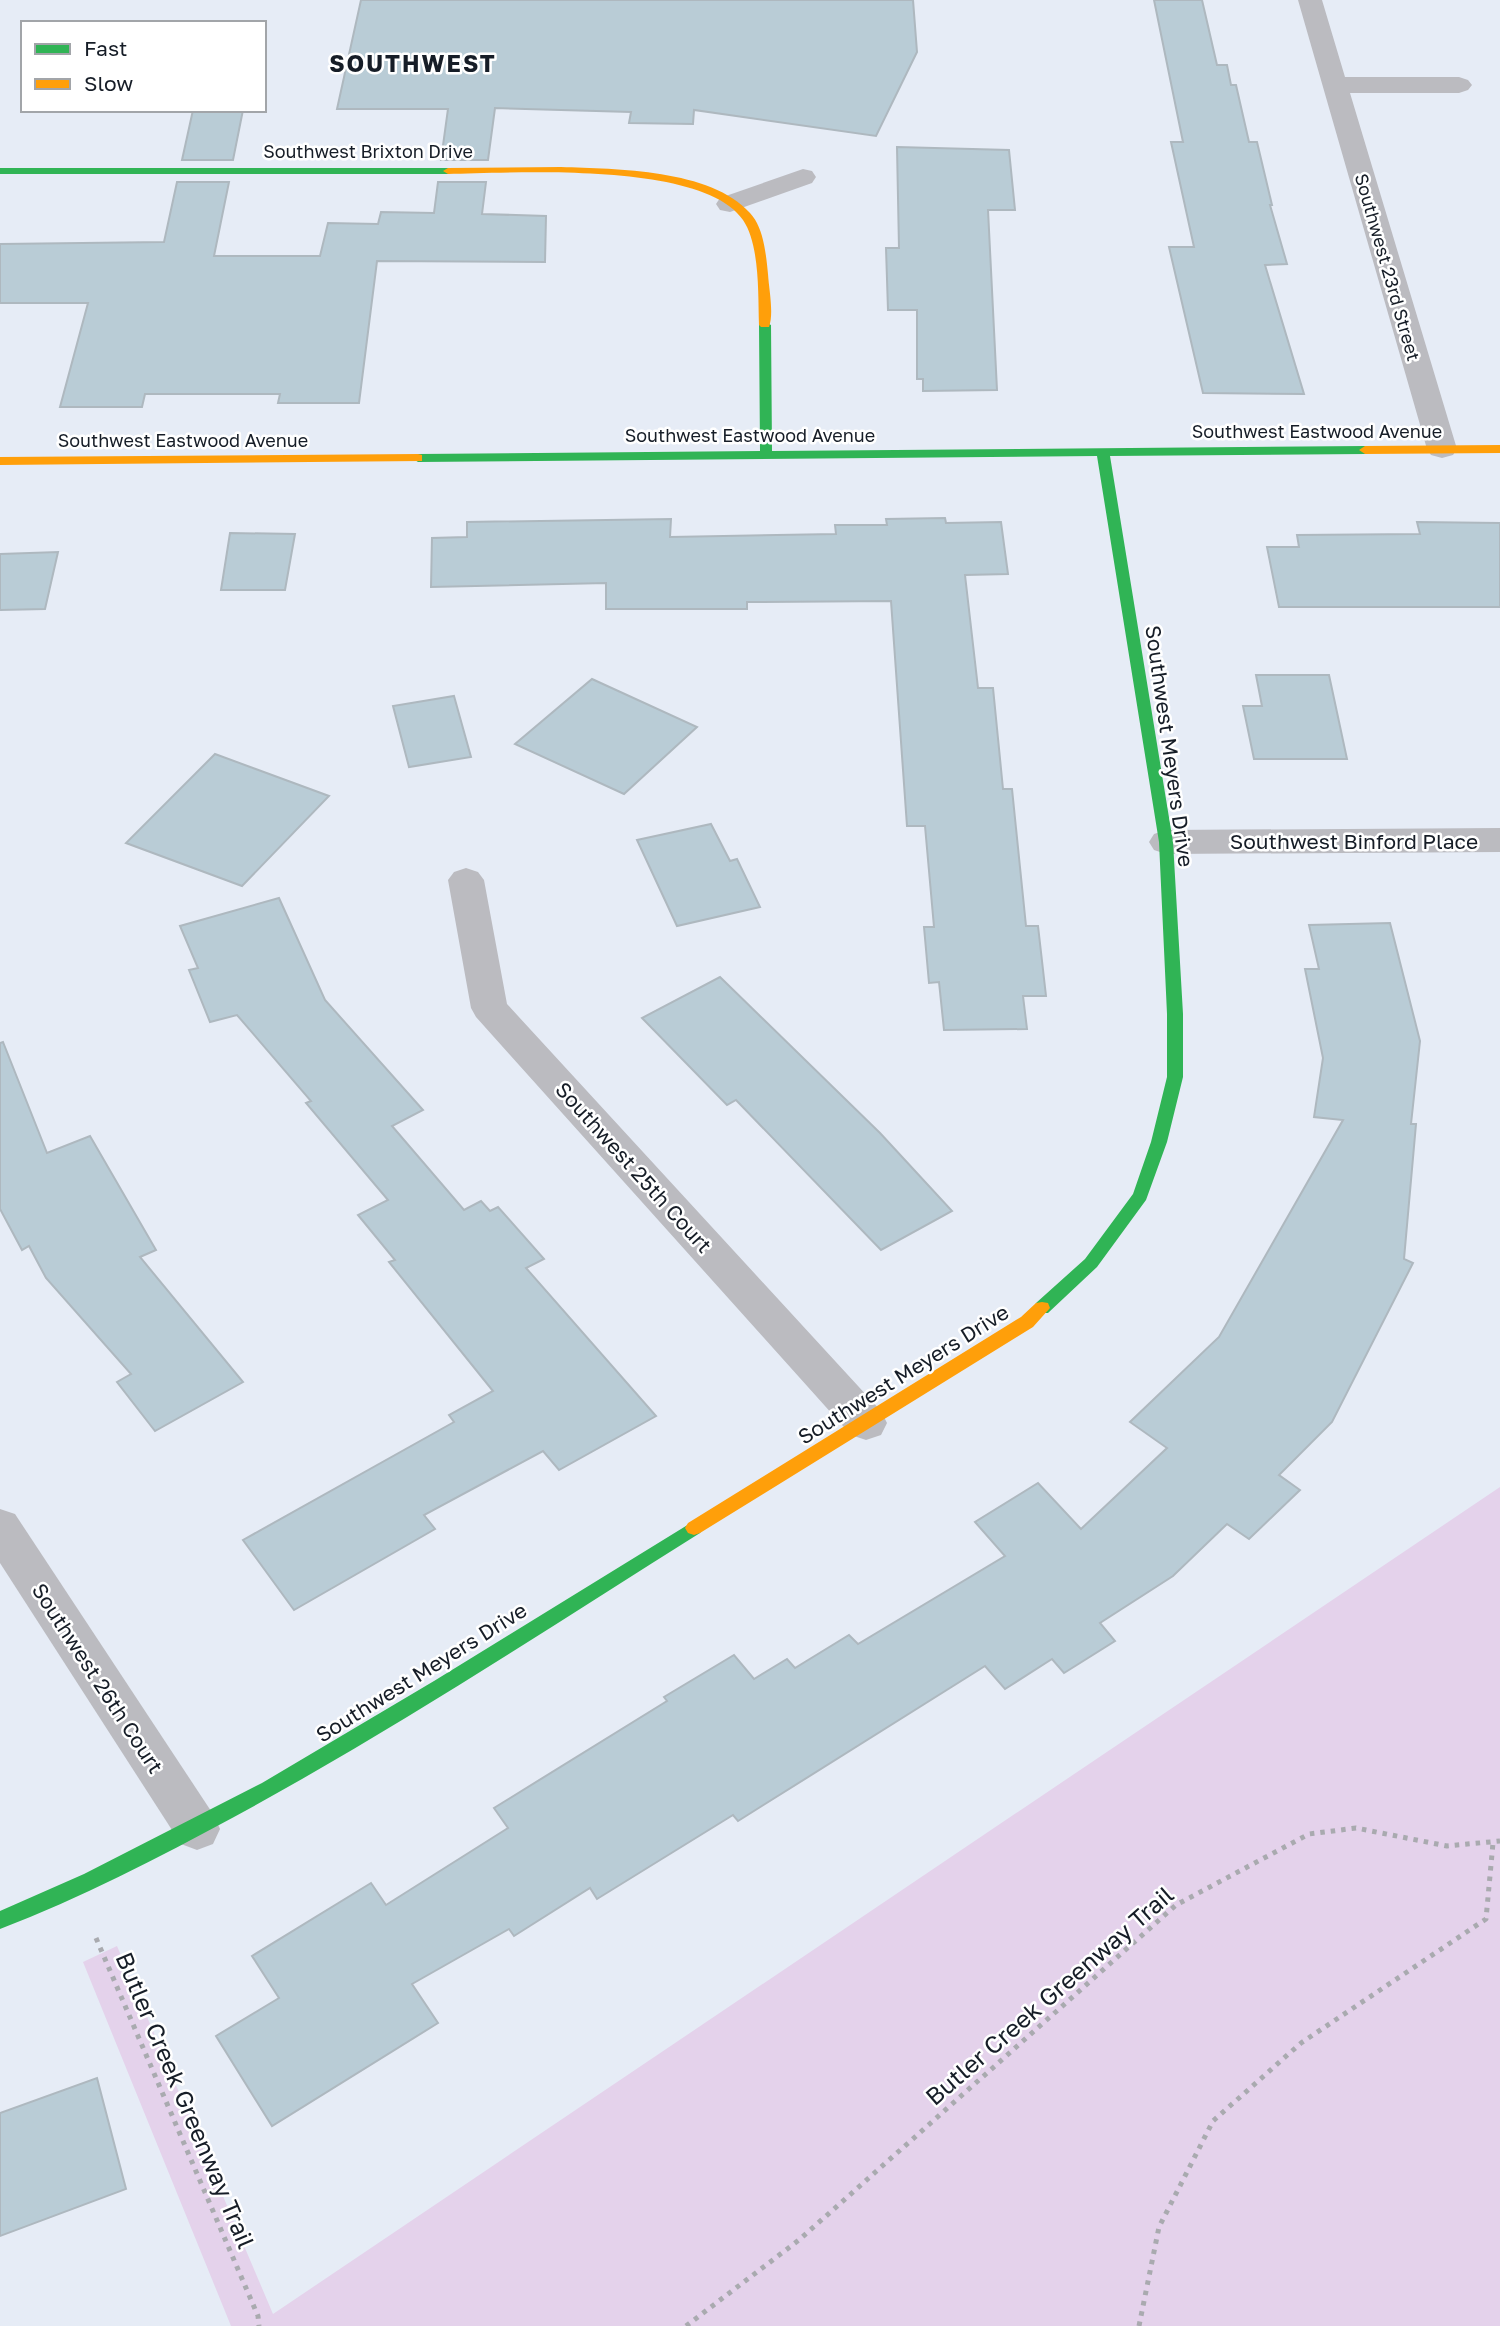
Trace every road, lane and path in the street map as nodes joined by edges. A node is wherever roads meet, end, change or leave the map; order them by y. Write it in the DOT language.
graph roads {
  1 [pos="1310,0"];
  2 [pos="1335,85"];
  3 [pos="1459,86"];
  4 [pos="0,171"];
  5 [pos="803,177"];
  6 [pos="730,204"];
  7 [pos="1442,449"];
  8 [pos="1500,449"];
  9 [pos="1103,452"];
  10 [pos="766,454"];
  11 [pos="0,461"];
  12 [pos="1500,840"];
  13 [pos="1166,842"];
  14 [pos="466,880"];
  15 [pos="866,1423"];
  16 [pos="0,1527"];
  17 [pos="197,1829"];
  18 [pos="1497,1842"];
  19 [pos="77,1889"];
  20 [pos="0,1920"];
  21 [pos="259,2326"];
  22 [pos="686,2326"];
  23 [pos="1139,2326"];
  1 -- 2 [label="street, Southwest 23rd Street"];
  2 -- 3 [label="street"];
  2 -- 7 [label="street, Southwest 23rd Street"];
  4 -- 6 [label="street, Southwest Brixton Drive"];
  5 -- 6 [label="street"];
  6 -- 10 [label="street"];
  7 -- 8 [label="street, Southwest Eastwood Avenue"];
  7 -- 9 [label="street, Southwest Eastwood Avenue"];
  9 -- 10 [label="street, Southwest Eastwood Avenue"];
  9 -- 13 [label="street, Southwest Meyers Drive"];
  10 -- 11 [label="street, Southwest Eastwood Avenue"];
  12 -- 13 [label="street, Southwest Binford Place"];
  13 -- 15 [label="street, Southwest Meyers Drive"];
  14 -- 15 [label="street, Southwest 25th Court"];
  15 -- 17 [label="street, Southwest Meyers Drive"];
  16 -- 17 [label="street, Southwest 26th Court"];
  17 -- 19 [label="street, Southwest Meyers Drive"];
  18 -- 22 [label="path, Butler Creek Greenway Trail"];
  18 -- 23 [label="path, Butler Creek Greenway Trail"];
  19 -- 20 [label="street, Southwest Meyers Drive"];
  19 -- 21 [label="path, Butler Creek Greenway Trail"];
}
